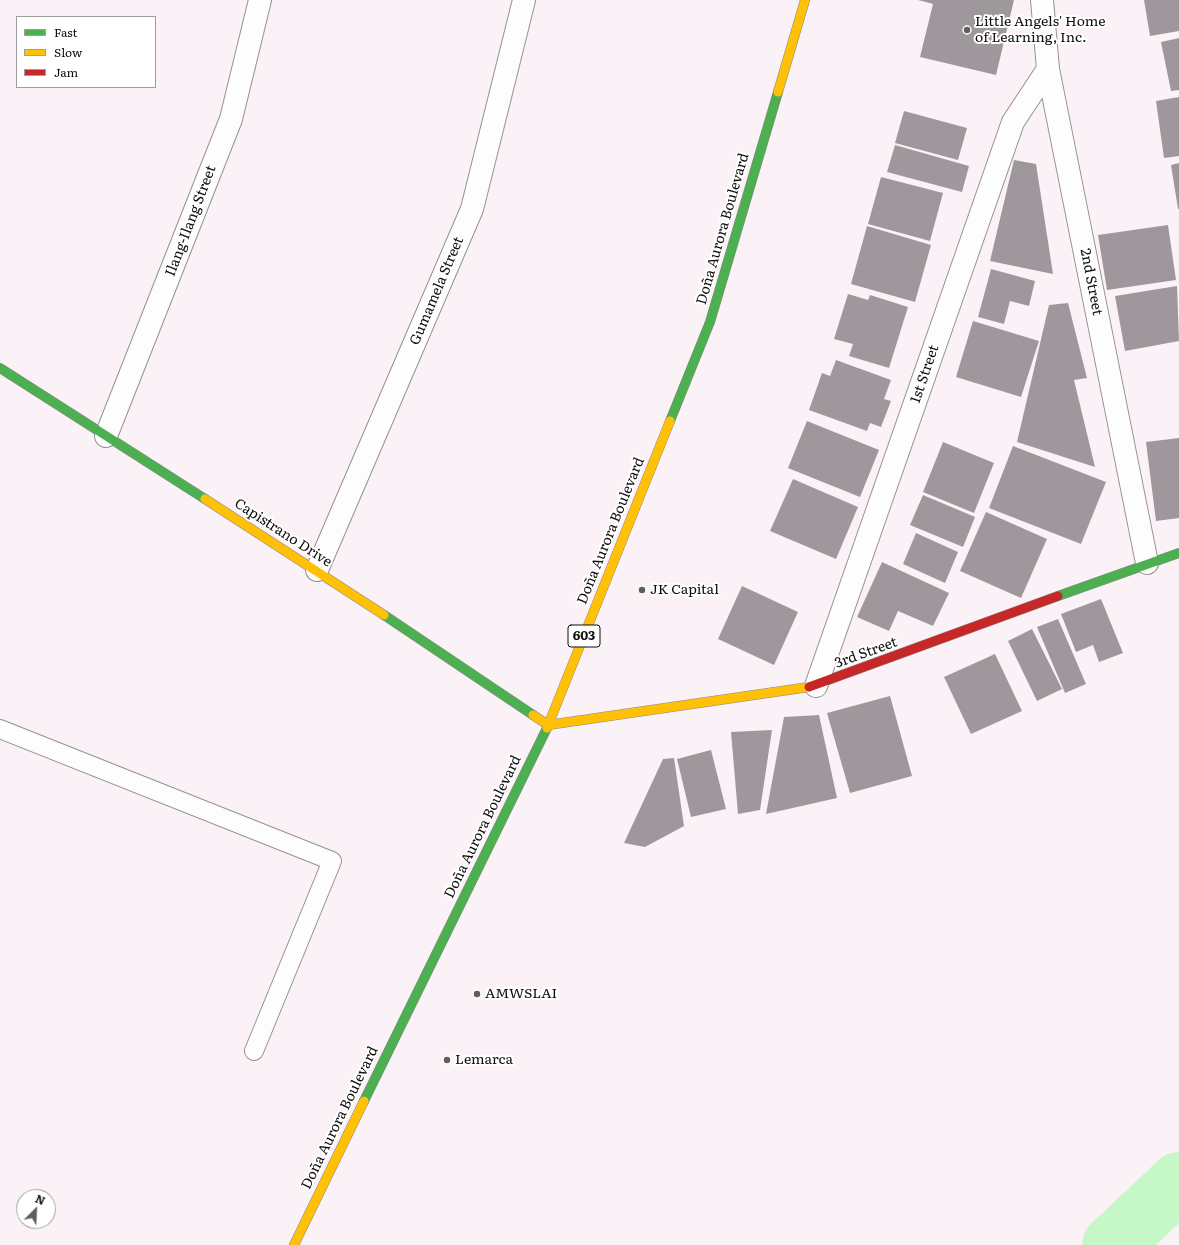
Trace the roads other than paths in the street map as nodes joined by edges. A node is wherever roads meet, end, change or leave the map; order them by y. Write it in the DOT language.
graph roads {
  1 [pos="260,0"];
  2 [pos="524,0"];
  3 [pos="805,0"];
  4 [pos="1042,0"];
  5 [pos="1048,69"];
  6 [pos="0,368"];
  7 [pos="106,436"];
  8 [pos="1179,553"];
  9 [pos="1147,563"];
  10 [pos="317,570"];
  11 [pos="816,686"];
  12 [pos="548,725"];
  13 [pos="0,729"];
  14 [pos="254,1051"];
  15 [pos="294,1245"];
  1 -- 7 [label="street, Ilang-Ilang Street"];
  2 -- 10 [label="street, Gumamela Street"];
  3 -- 12 [label="main road, Doña Aurora Boulevard / 603"];
  4 -- 5 [label="street, 2nd Street"];
  5 -- 9 [label="street, 2nd Street"];
  5 -- 11 [label="street, 1st Street"];
  6 -- 7 [label="main road, Capistrano Drive"];
  7 -- 10 [label="main road, Capistrano Drive"];
  8 -- 9 [label="main road, 3rd Street"];
  9 -- 11 [label="main road, 3rd Street"];
  10 -- 12 [label="main road, Capistrano Drive"];
  11 -- 12 [label="main road, 3rd Street"];
  12 -- 15 [label="main road, Doña Aurora Boulevard / 603"];
  13 -- 14 [label="lane"];
}
